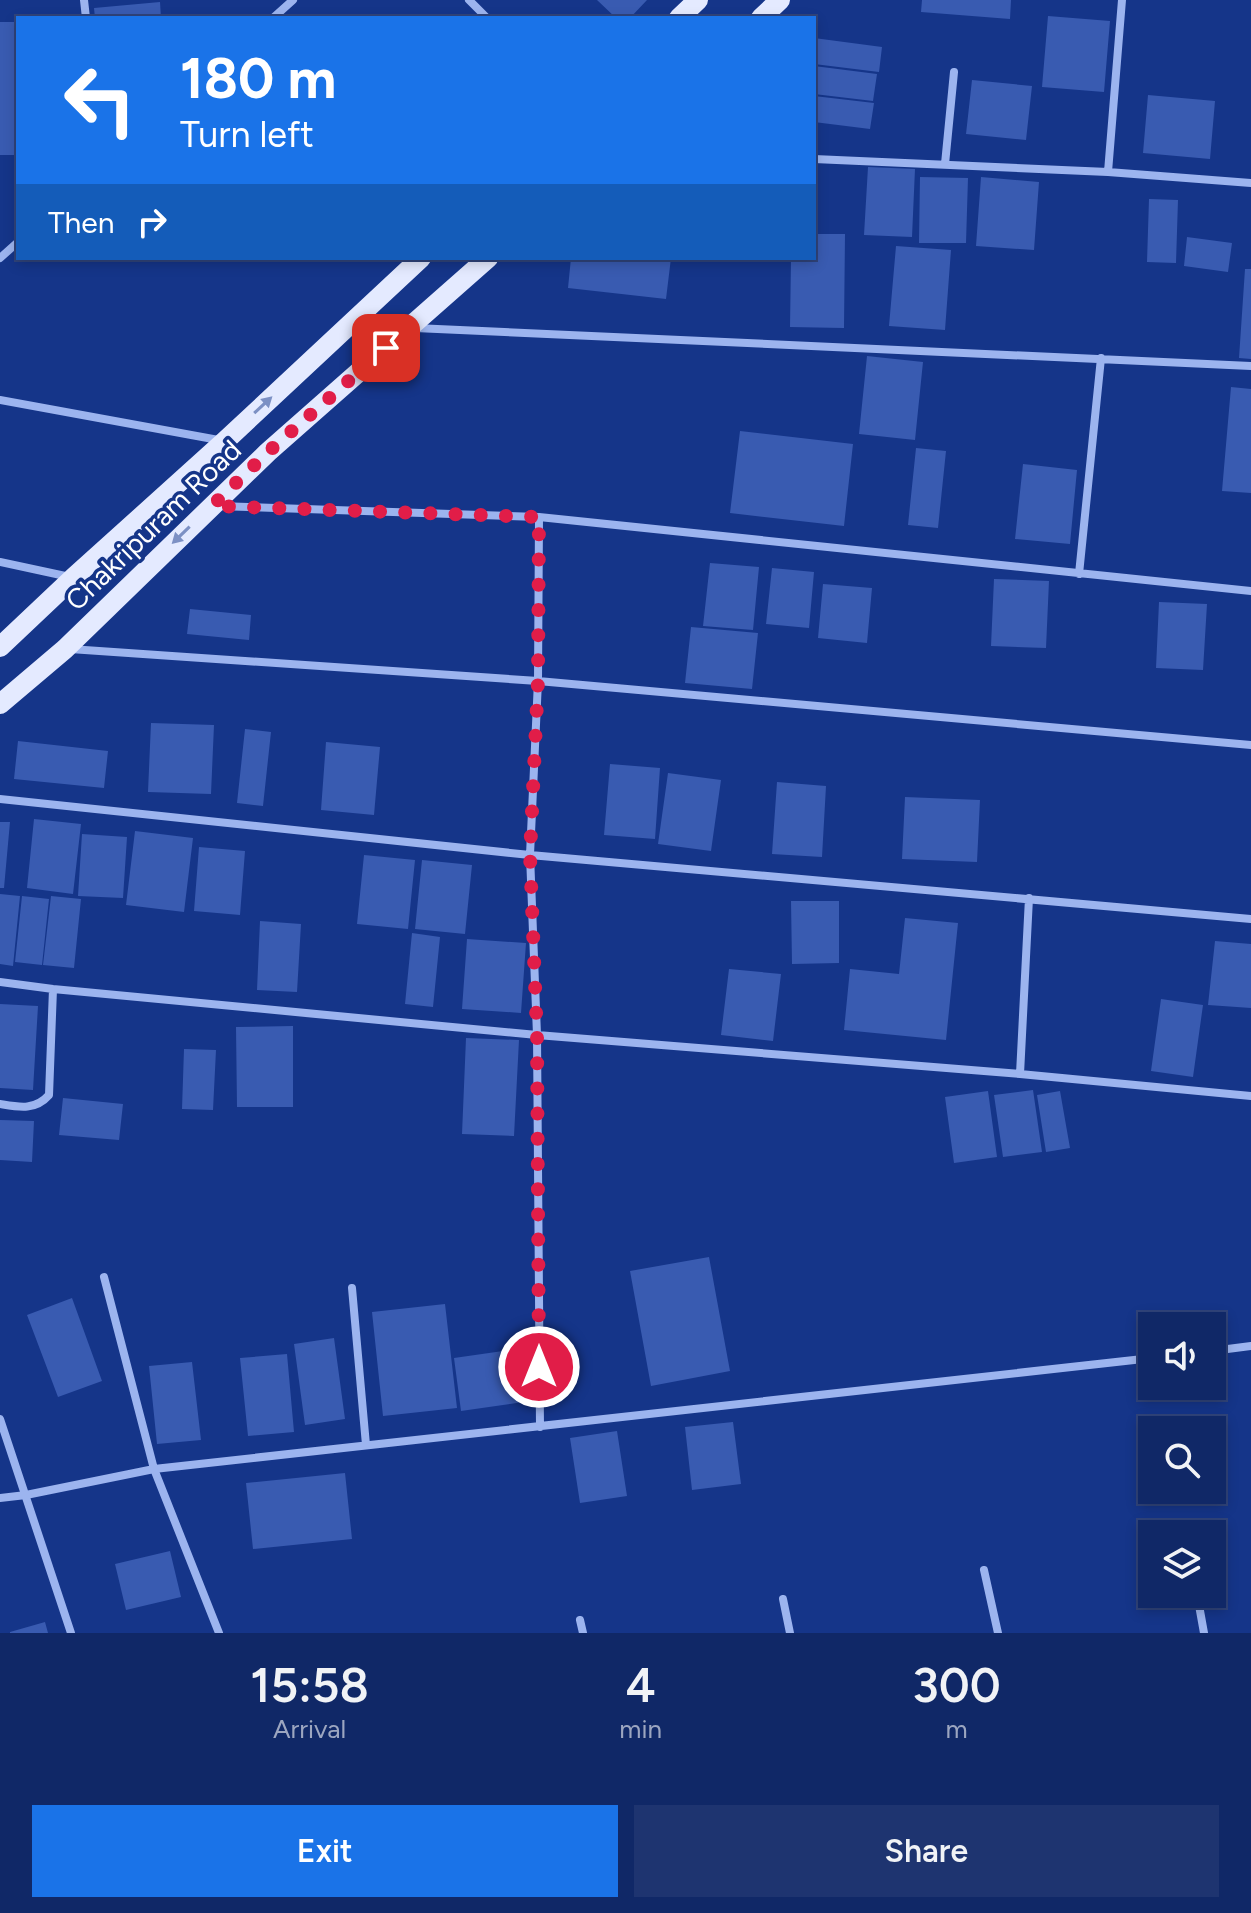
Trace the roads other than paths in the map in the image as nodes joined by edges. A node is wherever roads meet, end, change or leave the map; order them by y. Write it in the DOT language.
graph roads {
  1 [pos="293,0"];
  2 [pos="469,0"];
  3 [pos="698,0"];
  4 [pos="780,0"];
  5 [pos="1122,0"];
  6 [pos="275,16"];
  7 [pos="485,16"];
  8 [pos="681,16"];
  9 [pos="763,16"];
  10 [pos="954,72"];
  11 [pos="816,159"];
  12 [pos="945,164"];
  13 [pos="1108,172"];
  14 [pos="1251,183"];
  15 [pos="16,244"];
  16 [pos="0,258"];
  17 [pos="419,260"];
  18 [pos="486,260"];
  19 [pos="410,328"];
  20 [pos="1101,358"];
  21 [pos="1251,366"];
  22 [pos="0,400"];
  23 [pos="225,441"];
  24 [pos="212,506"];
  25 [pos="539,517"];
  26 [pos="0,562"];
  27 [pos="1079,574"];
  28 [pos="73,578"];
  29 [pos="1251,591"];
  30 [pos="0,647"];
  31 [pos="65,649"];
  32 [pos="538,681"];
  33 [pos="0,704"];
  34 [pos="1251,745"];
  35 [pos="0,799"];
  36 [pos="530,855"];
  37 [pos="1029,898"];
  38 [pos="1251,919"];
  39 [pos="0,982"];
  40 [pos="53,989"];
  41 [pos="537,1035"];
  42 [pos="1020,1074"];
  43 [pos="1251,1096"];
  44 [pos="0,1104"];
  45 [pos="104,1277"];
  46 [pos="352,1288"];
  47 [pos="1251,1346"];
  48 [pos="1226,1349"];
  49 [pos="1138,1360"];
  50 [pos="0,1419"];
  51 [pos="540,1427"];
  52 [pos="366,1445"];
  53 [pos="154,1469"];
  54 [pos="26,1495"];
  55 [pos="0,1498"];
  56 [pos="984,1570"];
  57 [pos="783,1599"];
  58 [pos="1200,1608"];
  59 [pos="580,1620"];
  60 [pos="71,1633"];
  61 [pos="219,1633"];
  62 [pos="583,1633"];
  63 [pos="790,1633"];
  64 [pos="998,1633"];
  65 [pos="1204,1633"];
  1 -- 6 [label="street"];
  2 -- 7 [label="street"];
  3 -- 8 [label="main road"];
  4 -- 9 [label="main road"];
  5 -- 13 [label="street"];
  10 -- 12 [label="street"];
  11 -- 12 [label="street"];
  12 -- 13 [label="street"];
  13 -- 14 [label="street"];
  15 -- 16 [label="street"];
  23 -- 17 [label="main road, Chakripuram Road, one-way"];
  18 -- 19 [label="main road, Chakripuram Road"];
  19 -- 20 [label="street"];
  19 -- 24 [label="main road, Chakripuram Road"];
  20 -- 21 [label="street"];
  20 -- 27 [label="street"];
  22 -- 23 [label="street"];
  23 -- 28 [label="main road, Chakripuram Road"];
  24 -- 25 [label="street"];
  24 -- 31 [label="main road, Chakripuram Road, one-way"];
  25 -- 27 [label="street"];
  25 -- 32 [label="street"];
  26 -- 28 [label="street"];
  27 -- 29 [label="street"];
  28 -- 30 [label="main road, Chakripuram Road"];
  31 -- 32 [label="street"];
  31 -- 33 [label="main road, Chakripuram Road"];
  32 -- 34 [label="street"];
  32 -- 36 [label="street"];
  35 -- 36 [label="street"];
  36 -- 37 [label="street"];
  36 -- 41 [label="street"];
  37 -- 38 [label="street"];
  37 -- 42 [label="street"];
  39 -- 40 [label="street"];
  40 -- 41 [label="street"];
  40 -- 44 [label="street"];
  41 -- 42 [label="street"];
  41 -- 51 [label="street"];
  42 -- 43 [label="street"];
  45 -- 53 [label="street"];
  46 -- 52 [label="street"];
  47 -- 48 [label="street"];
  49 -- 51 [label="street"];
  50 -- 54 [label="street"];
  51 -- 52 [label="street"];
  52 -- 53 [label="street"];
  53 -- 54 [label="street"];
  53 -- 61 [label="street"];
  54 -- 55 [label="street"];
  54 -- 60 [label="street"];
  56 -- 64 [label="street"];
  57 -- 63 [label="street"];
  58 -- 65 [label="street"];
  59 -- 62 [label="street"];
}
